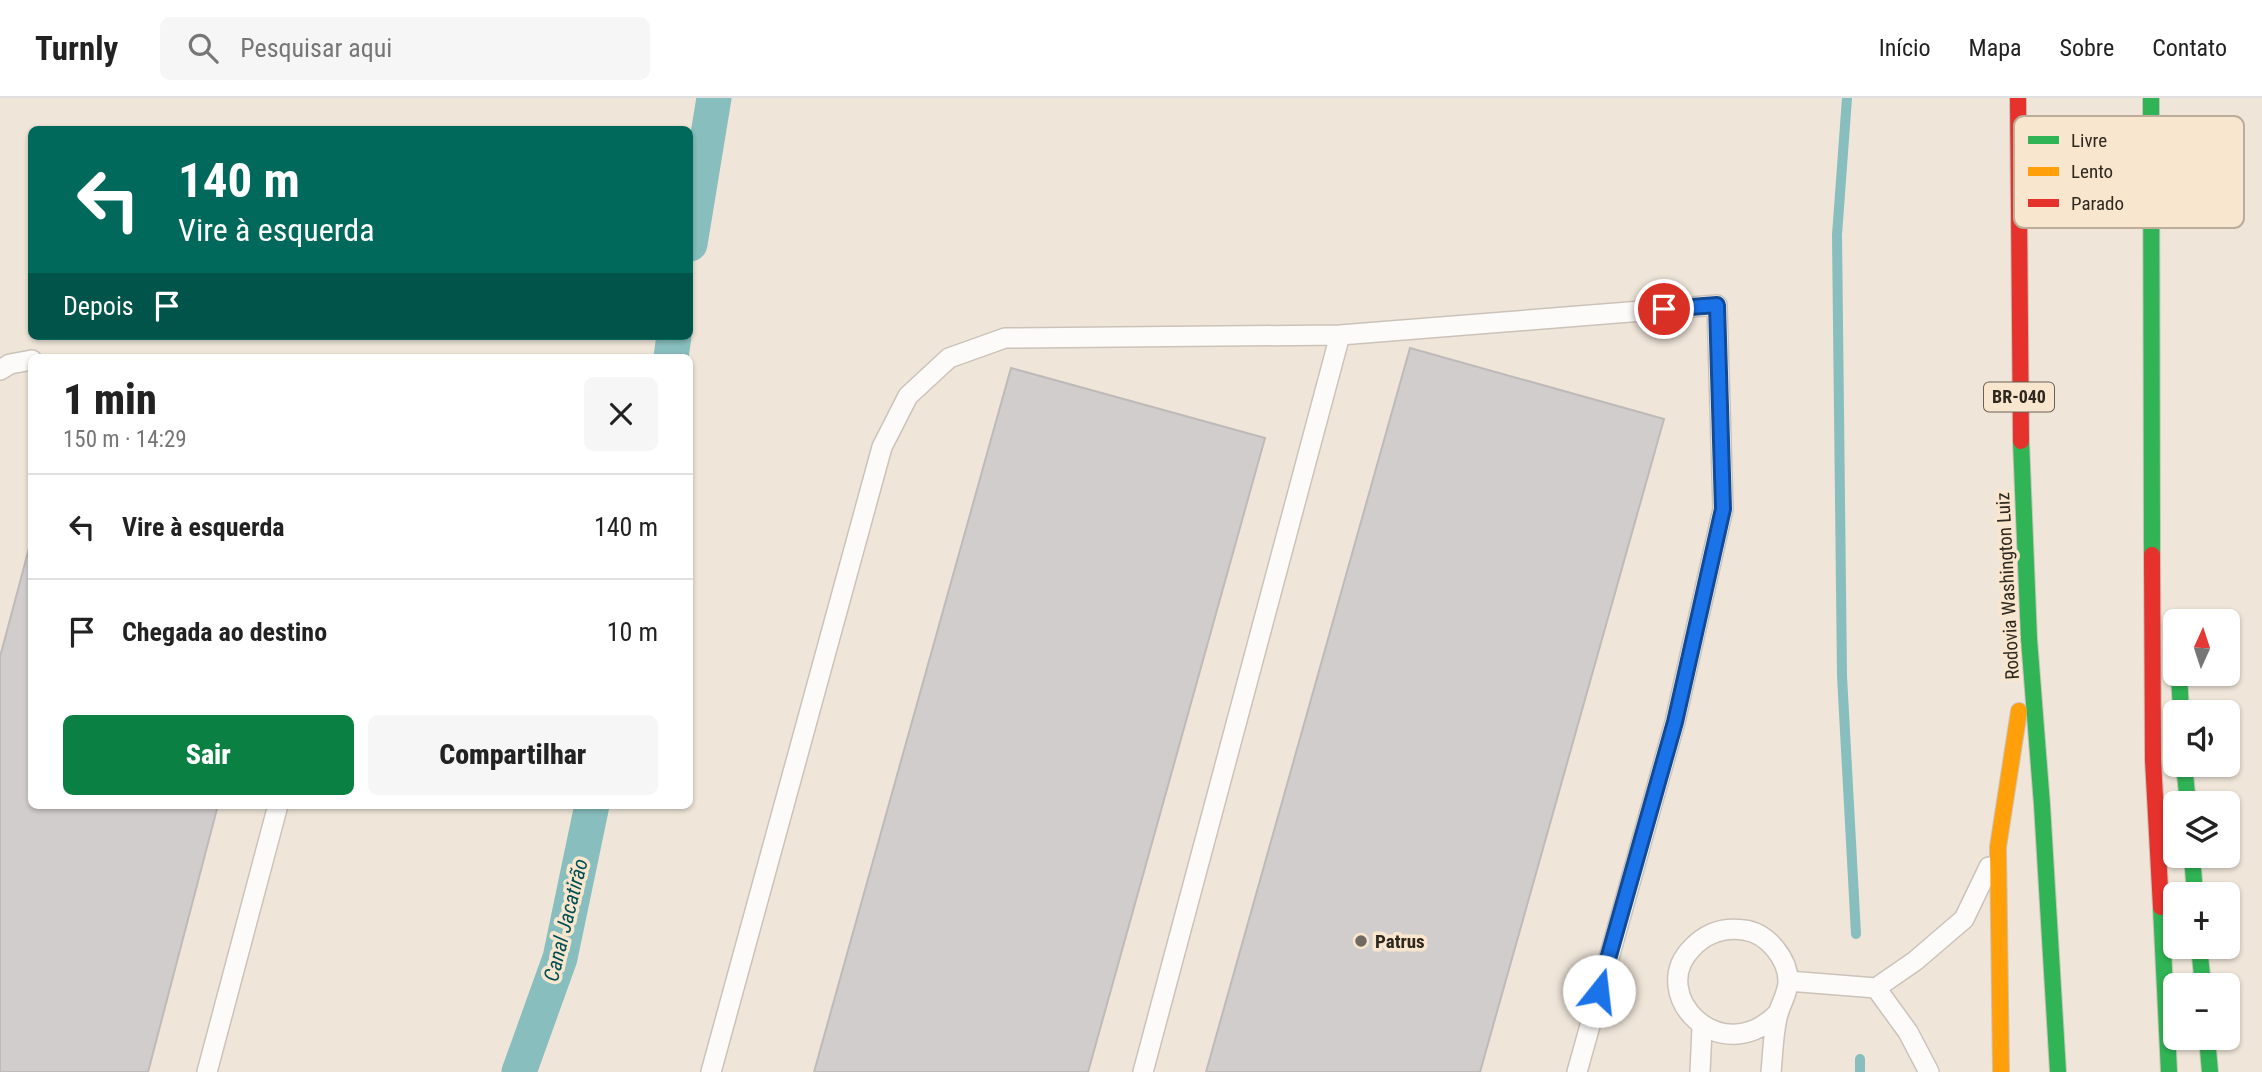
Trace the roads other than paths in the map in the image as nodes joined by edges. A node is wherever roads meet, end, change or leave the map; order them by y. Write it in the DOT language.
graph roads {
  1 [pos="2018,98"];
  2 [pos="2151,98"];
  3 [pos="2018,116"];
  4 [pos="2151,116"];
  5 [pos="2018,228"];
  6 [pos="2151,228"];
  7 [pos="1340,335"];
  8 [pos="28,361"];
  9 [pos="0,370"];
  10 [pos="2152,380"];
  11 [pos="2167,458"];
  12 [pos="2029,639"];
  13 [pos="277,809"];
  14 [pos="1998,847"];
  15 [pos="1788,981"];
  16 [pos="1875,988"];
  17 [pos="1778,1013"];
  18 [pos="1702,1028"];
  19 [pos="2208,1050"];
  20 [pos="207,1072"];
  21 [pos="711,1072"];
  22 [pos="1143,1072"];
  23 [pos="1577,1072"];
  24 [pos="1700,1072"];
  25 [pos="1771,1072"];
  26 [pos="1929,1072"];
  27 [pos="2001,1072"];
  28 [pos="2058,1072"];
  29 [pos="2169,1072"];
  30 [pos="2210,1072"];
  1 -- 3 [label="highway, Rodovia Washington Luiz / BR-040"];
  2 -- 4 [label="highway"];
  5 -- 12 [label="highway, Rodovia Washington Luiz / BR-040"];
  6 -- 10 [label="highway"];
  7 -- 21 [label="lane"];
  7 -- 22 [label="lane"];
  7 -- 23 [label="lane"];
  8 -- 9 [label="lane"];
  10 -- 11 [label="highway"];
  10 -- 29 [label="highway"];
  12 -- 14 [label="highway"];
  12 -- 28 [label="highway, Rodovia Washington Luiz / BR-040"];
  13 -- 20 [label="lane"];
  14 -- 16 [label="lane"];
  14 -- 27 [label="highway"];
  15 -- 16 [label="lane"];
  15 -- 17 [label="lane"];
  15 -- 18 [label="lane"];
  16 -- 26 [label="lane"];
  17 -- 18 [label="lane"];
  17 -- 25 [label="lane"];
  18 -- 24 [label="lane"];
  19 -- 30 [label="highway"];
}
